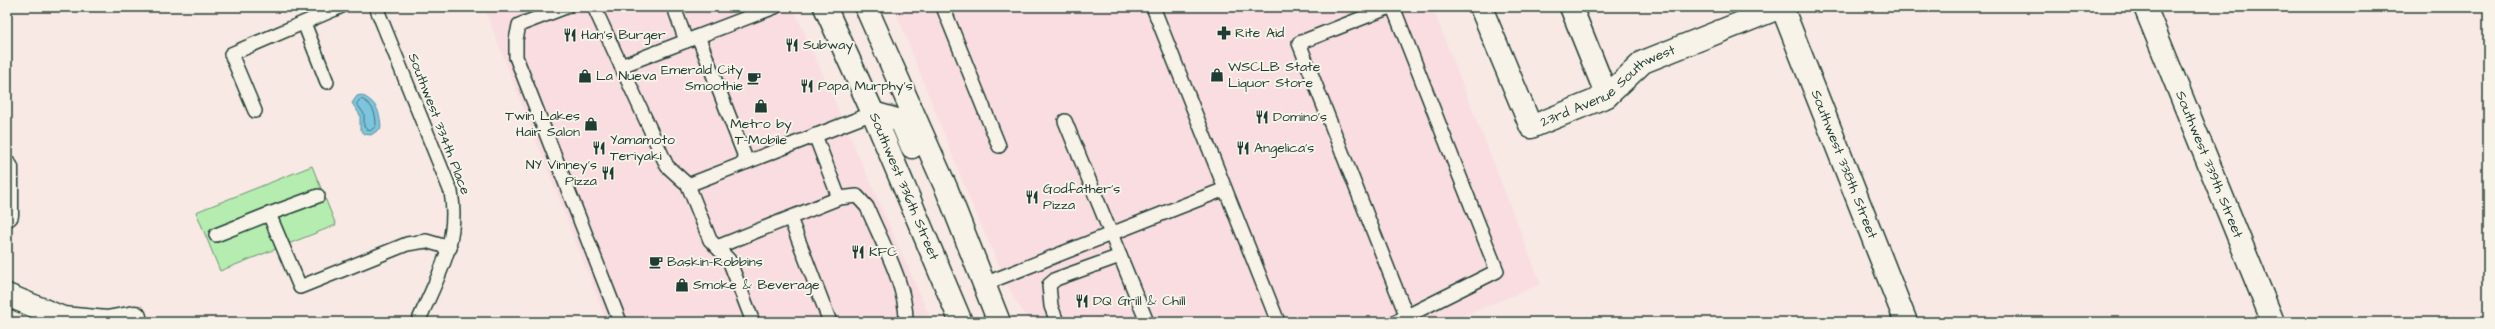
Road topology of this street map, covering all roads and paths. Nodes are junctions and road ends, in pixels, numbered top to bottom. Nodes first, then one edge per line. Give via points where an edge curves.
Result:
1 (340, 7) edge
2 (376, 7) edge
3 (566, 7) edge
4 (594, 7) edge
5 (674, 7) edge
6 (774, 7) edge
7 (825, 7) edge
8 (866, 7) edge
9 (943, 7) edge
10 (1153, 7) edge
11 (1390, 7) edge
12 (1393, 7) edge
13 (1571, 7) edge
14 (1781, 7) edge
15 (2146, 7) edge
16 (1482, 10) dead end
17 (304, 23) junction
18 (692, 39) junction
19 (621, 66) junction
20 (327, 82) dead end
21 (1606, 96) junction
22 (255, 111) dead end
23 (873, 113) junction
24 (1065, 120) dead end
25 (816, 135) junction
26 (999, 146) dead end
27 (747, 162) junction
28 (7, 168) edge
29 (688, 185) junction
30 (1225, 189) junction
31 (947, 190) junction
32 (318, 196) dead end
33 (839, 198) junction
34 (269, 214) junction
35 (7, 216) edge
36 (790, 218) junction
37 (1111, 234) junction
38 (216, 235) dead end
39 (717, 247) junction
40 (450, 248) junction
41 (1120, 256) junction
42 (984, 284) junction
43 (7, 295) edge
44 (134, 317) dead end
45 (1401, 320) edge
46 (418, 322) edge
47 (620, 322) edge
48 (753, 322) edge
49 (830, 322) edge
50 (906, 322) edge
51 (961, 322) edge
52 (999, 322) edge
53 (1057, 322) edge
54 (1147, 322) edge
55 (1278, 322) edge
56 (1906, 322) edge
57 (2273, 322) edge

1 - 17 lane
2 - 40 lane, Southwest 334th Place via 451,192 454,210
3 - 47 lane via 519,25 516,57
4 - 19 lane
5 - 18 lane
6 - 18 lane
7 - 23 street, Southwest 336th Street
8 - 31 street
9 - 26 lane
10 - 30 lane
11 - 45 lane via 1300,43
12 - 45 lane via 1497,271
13 - 21 street
14 - 21 street, 23rd Avenue Southwest via 1643,62
14 - 56 street, Southwest 338th Street
15 - 57 street, Southwest 339th Street
16 - 21 street, 23rd Avenue Southwest via 1531,128
17 - 20 lane
17 - 22 lane via 231,54
18 - 19 lane
18 - 27 lane
19 - 29 lane via 667,166
23 - 25 lane
23 - 31 street via 901,120 927,182
23 - 51 street, Southwest 336th Street
24 - 37 lane
25 - 27 lane
25 - 33 lane
27 - 29 lane
28 - 35 street
29 - 39 lane via 710,240
30 - 37 lane
30 - 55 lane
31 - 42 street
32 - 34 lane
33 - 36 lane
33 - 50 lane via 857,196 867,207 902,293
34 - 38 lane
34 - 40 lane via 300,287 407,244 426,241
36 - 39 lane
36 - 49 lane
37 - 41 lane
37 - 42 lane
39 - 48 lane via 729,260
40 - 46 lane, Southwest 334th Place
41 - 53 lane via 1056,279 1049,285 1051,306
41 - 54 lane
42 - 52 street
43 - 44 street via 63,318 107,322

